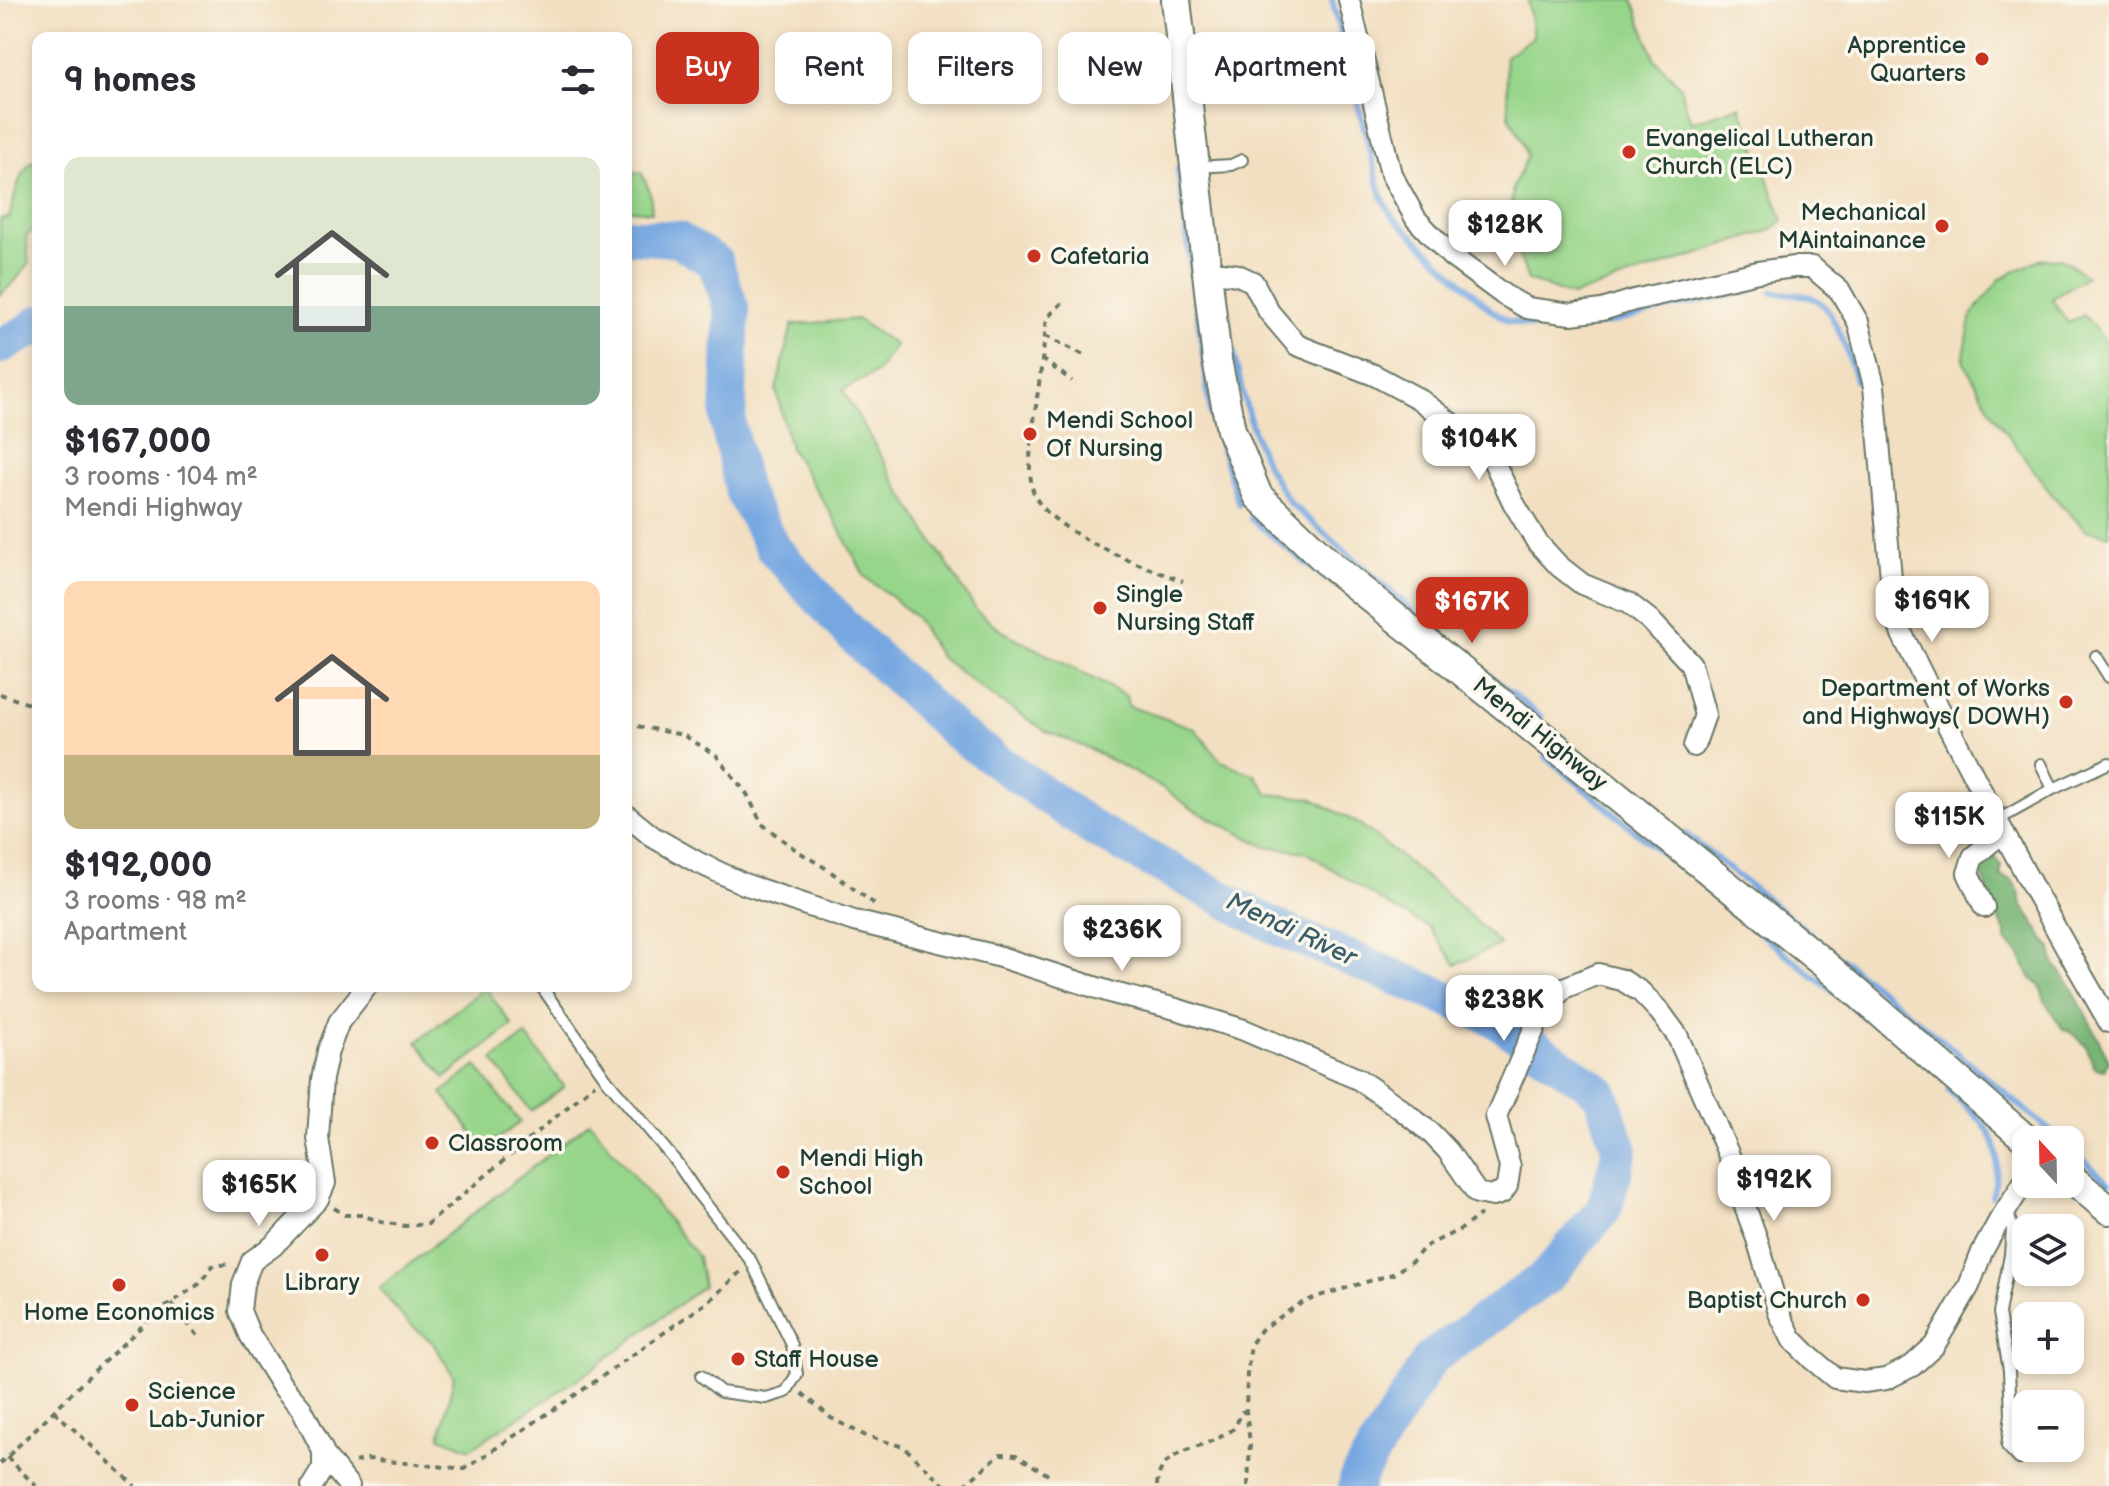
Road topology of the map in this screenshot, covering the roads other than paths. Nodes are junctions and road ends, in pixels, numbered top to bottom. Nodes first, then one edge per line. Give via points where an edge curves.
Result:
1 (1176, 0) edge
2 (1349, 0) edge
3 (1242, 160) dead end
4 (1194, 168) junction
5 (1206, 271) junction
6 (2096, 656) dead end
7 (2109, 677) edge
8 (1694, 746) dead end
9 (2109, 763) edge
10 (2041, 764) dead end
11 (2053, 789) junction
12 (632, 820) edge
13 (2000, 827) junction
14 (1984, 907) dead end
15 (362, 992) edge
16 (545, 992) edge
17 (2109, 1022) edge
18 (2012, 1127) edge
19 (2084, 1189) edge
20 (2014, 1198) edge
21 (2008, 1207) junction
22 (2109, 1210) edge
23 (701, 1376) dead end
24 (2012, 1451) edge
25 (328, 1462) junction
26 (312, 1486) edge
27 (349, 1486) edge

1 - 4 main road, Mendi Highway
2 - 13 street via 1391,174 1416,219 1451,256 1504,295 1527,308 1571,314 1794,267 1812,267 1840,291 1858,322 1874,386 1893,600 1901,632
3 - 4 lane
4 - 5 main road, Mendi Highway
5 - 8 street via 1253,282 1269,312 1297,345 1419,399 1491,456 1537,542 1559,566 1582,584 1628,603 1691,664 1705,715
5 - 18 main road, Mendi Highway via 1231,430 1258,496 1334,568 1822,962
6 - 7 lane
9 - 11 lane
10 - 11 lane
11 - 13 lane
12 - 21 street via 653,837 744,884 854,921 997,956 1244,1030 1358,1079 1431,1133 1477,1193 1493,1196 1502,1193 1510,1175 1496,1116 1542,1011 1564,988 1598,974 1622,980 1641,992 1677,1035 1734,1167 1779,1313 1792,1339 1835,1378 1886,1379 1912,1366 1934,1346
13 - 14 street via 1973,857 1968,873
13 - 17 street
15 - 25 street via 339,1022 322,1079 318,1138 325,1183 318,1199 252,1261 240,1311
16 - 23 lane via 751,1261 792,1345 797,1374 786,1392 766,1398 721,1392
19 - 22 main road
20 - 21 street
21 - 24 lane via 2010,1255 1999,1313 2009,1370 2007,1446
25 - 26 street
25 - 27 street

